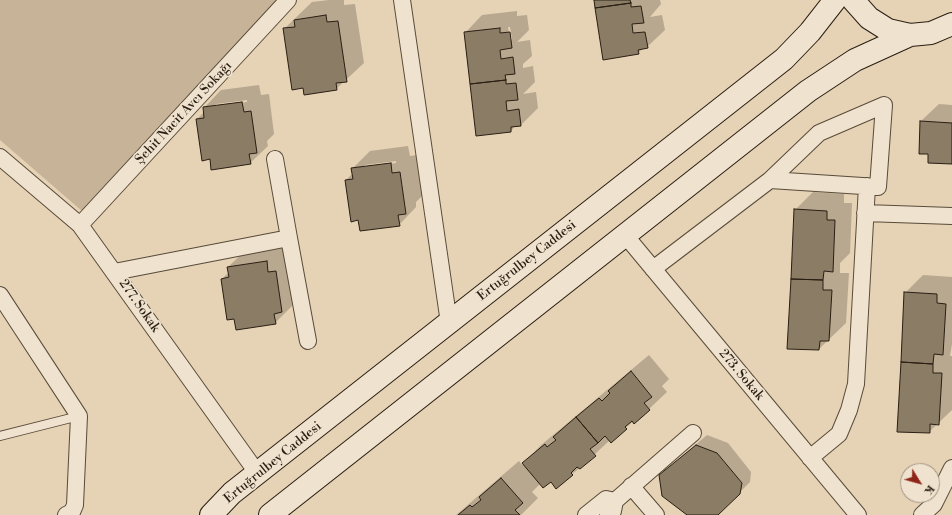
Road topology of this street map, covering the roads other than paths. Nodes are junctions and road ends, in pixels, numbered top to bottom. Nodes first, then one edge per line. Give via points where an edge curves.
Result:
1 (288, 0) edge
2 (402, 0) edge
3 (835, 0) edge
4 (853, 0) edge
5 (952, 24) edge
6 (920, 34) junction
7 (952, 43) edge
8 (0, 157) edge
9 (275, 159) dead end
10 (770, 180) junction
11 (867, 186) junction
12 (865, 213) junction
13 (952, 216) edge
14 (80, 225) junction
15 (624, 235) junction
16 (289, 238) junction
17 (653, 269) junction
18 (114, 272) junction
19 (0, 295) edge
20 (449, 323) junction
21 (308, 341) dead end
22 (79, 416) junction
23 (692, 433) dead end
24 (0, 436) edge
25 (810, 458) junction
26 (952, 468) edge
27 (258, 474) junction
28 (631, 486) junction
29 (611, 508) edge
30 (66, 515) edge
31 (211, 515) edge
32 (270, 515) edge
33 (586, 515) edge
34 (656, 515) edge
35 (858, 515) edge
36 (922, 515) edge

1 - 14 street, Şehit Nacit Avcı Sokağı
2 - 20 street
3 - 20 main road, Ertuğrulbey Caddesi via 810,32 784,59
4 - 6 main road via 869,18 888,30
5 - 6 main road
6 - 7 main road
6 - 15 main road via 855,60 808,90
8 - 14 street, 277. Sokak
9 - 16 street
10 - 11 street
10 - 11 street via 819,133 884,105 878,187
10 - 17 street
11 - 12 street
12 - 13 street
12 - 25 street via 856,384 839,434
14 - 18 street, 277. Sokak
15 - 17 street, 273. Sokak
15 - 32 main road
16 - 18 street
16 - 21 street
17 - 25 street, 273. Sokak
18 - 27 street, 277. Sokak
19 - 22 street
20 - 27 main road, Ertuğrulbey Caddesi
22 - 24 lane
22 - 30 street via 75,505 72,512
23 - 28 street
25 - 35 street, 273. Sokak
26 - 36 street via 934,504
27 - 31 main road, Ertuğrulbey Caddesi via 232,493
28 - 29 street
28 - 34 street
29 - 33 street via 606,498

